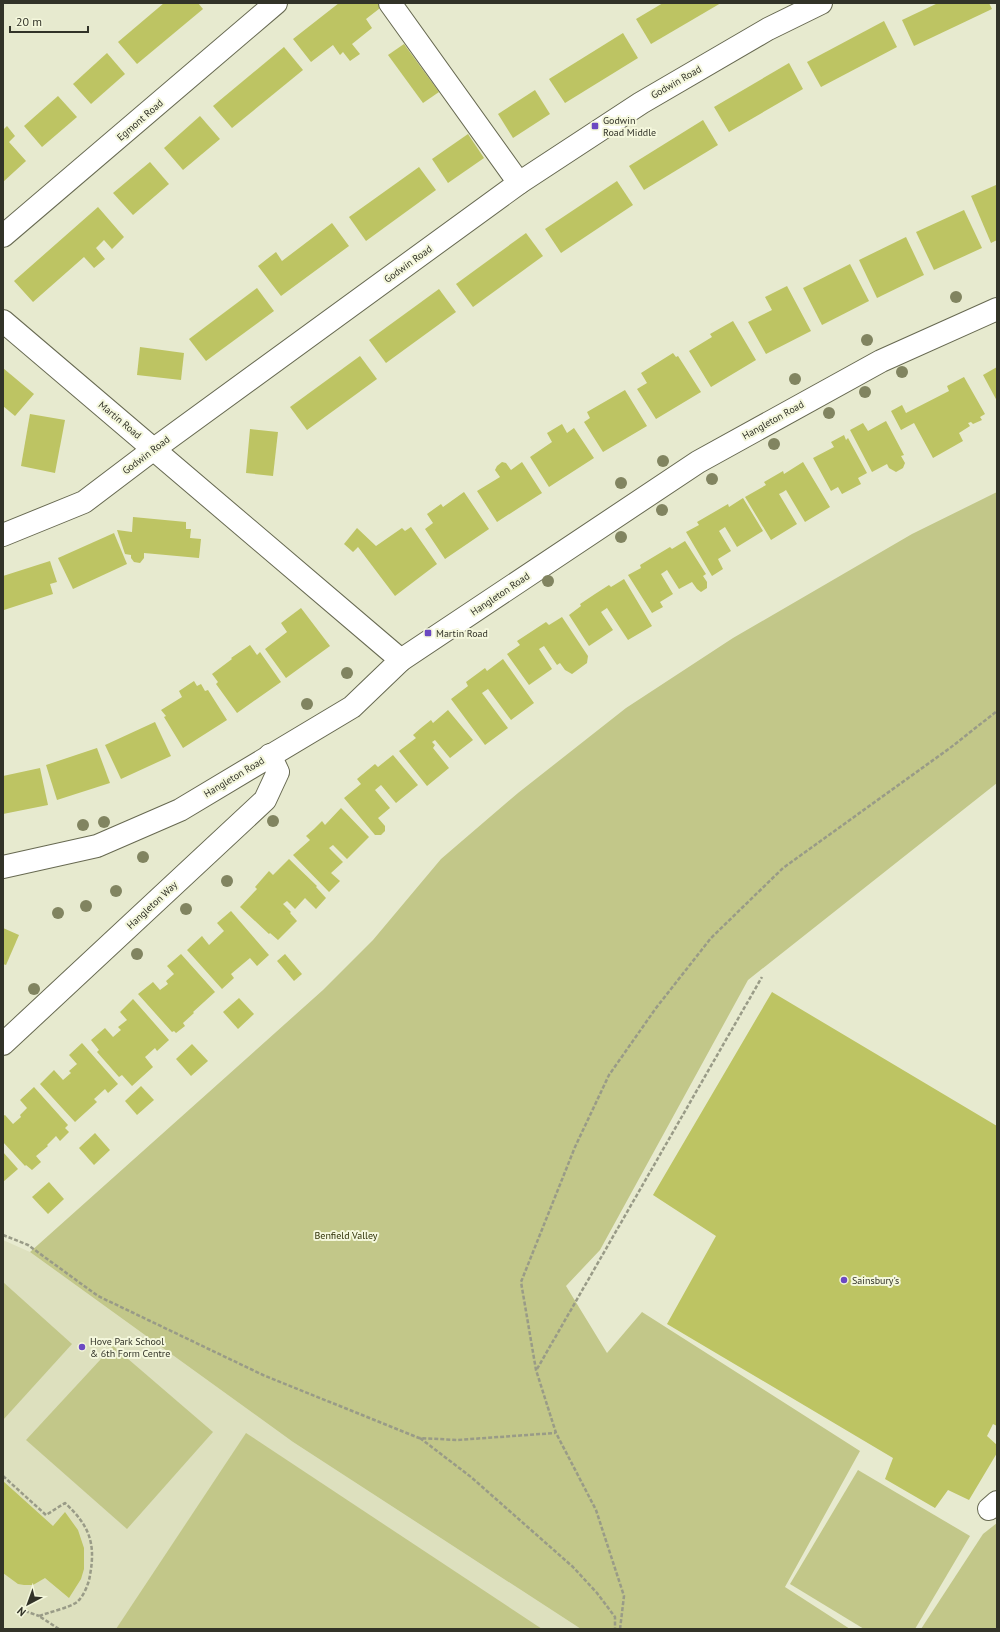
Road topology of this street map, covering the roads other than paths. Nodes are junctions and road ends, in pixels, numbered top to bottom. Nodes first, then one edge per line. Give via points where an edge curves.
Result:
1 (276, 3) edge
2 (390, 3) edge
3 (821, 3) edge
4 (519, 183) junction
5 (3, 236) edge
6 (997, 309) edge
7 (3, 321) edge
8 (154, 449) junction
9 (3, 535) edge
10 (401, 660) junction
11 (270, 755) junction
12 (3, 867) edge
13 (3, 1044) edge

1 - 5 street, Egmont Road
2 - 4 street
3 - 4 street, Godwin Road via 768,29 641,103
4 - 8 street, Godwin Road
6 - 10 street, Hangleton Road via 881,361 698,462
7 - 8 street, Martin Road
8 - 9 street, Godwin Road via 84,502
8 - 10 street, Martin Road
10 - 11 street, Hangleton Road via 352,707
11 - 12 street, Hangleton Road via 180,810 97,846
11 - 13 street, Hangleton Way via 278,772 265,800

